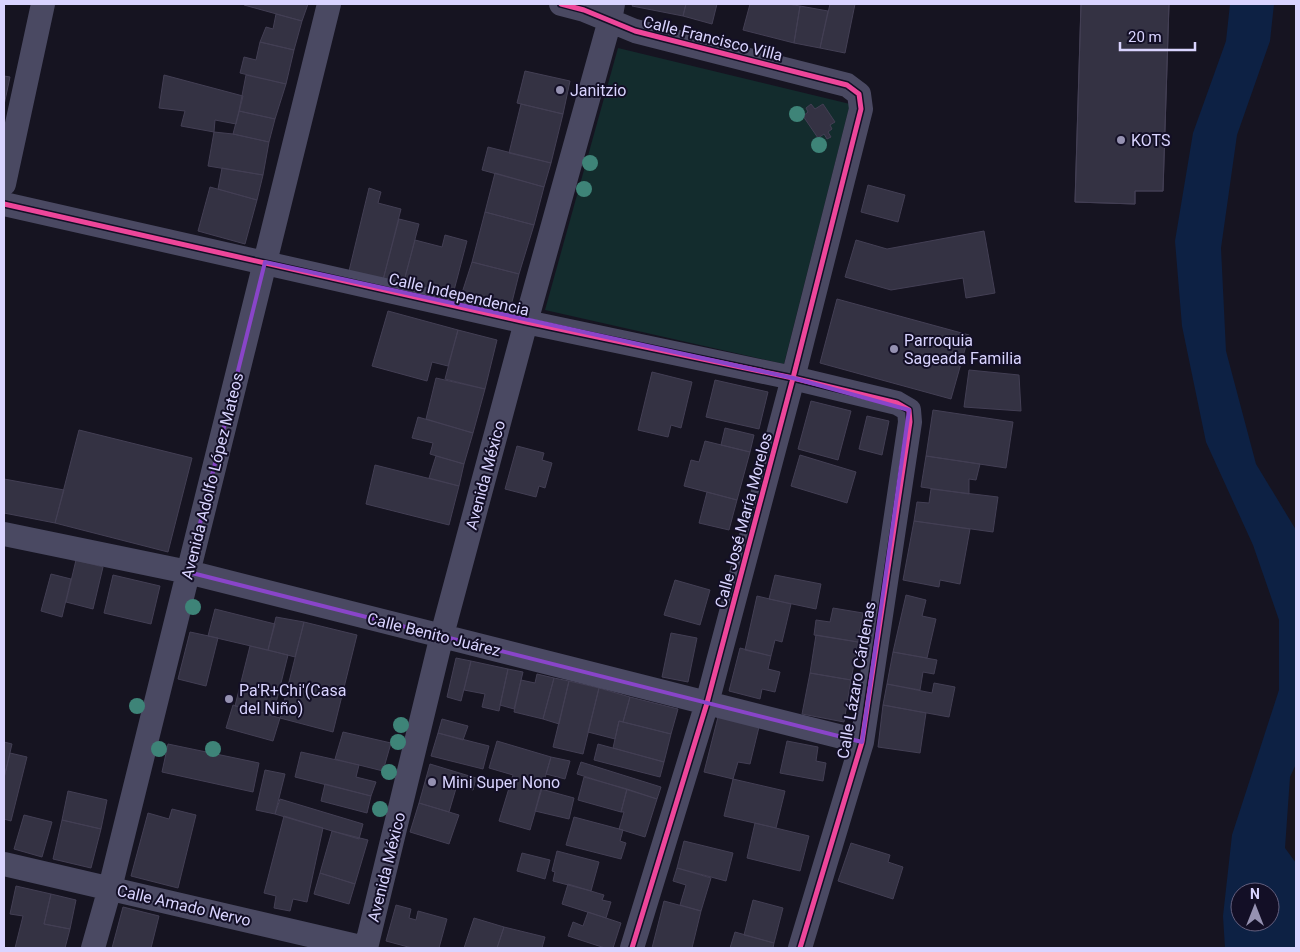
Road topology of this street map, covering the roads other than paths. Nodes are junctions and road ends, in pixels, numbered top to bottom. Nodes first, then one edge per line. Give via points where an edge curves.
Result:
1 (43, 4) edge
2 (329, 4) edge
3 (561, 4) edge
4 (612, 12) edge
5 (859, 94) joint
6 (4, 184) edge
7 (4, 204) edge
8 (265, 262) junction
9 (526, 322) junction
10 (793, 378) junction
11 (909, 410) joint
12 (4, 534) edge
13 (188, 572) junction
14 (442, 635) junction
15 (707, 703) junction
16 (862, 742) junction
17 (4, 864) edge
18 (110, 888) junction
19 (93, 948) edge
20 (365, 948) edge
21 (632, 948) edge
22 (800, 948) edge

1 - 6 street
2 - 8 street, Avenida Adolfo López Mateos
3 - 4 street, Calle Francisco Villa
4 - 5 street, Calle Francisco Villa via 636,32 847,85
4 - 9 street, Avenida México
5 - 10 street, Calle José María Morelos via 861,109
7 - 8 street, Calle Independencia
8 - 9 street, Calle Independencia
8 - 13 street, Avenida Adolfo López Mateos
9 - 10 street, Calle Independencia
9 - 14 street, Avenida México
10 - 11 street, Calle Independencia via 897,403
10 - 15 street, Calle José María Morelos
11 - 16 street, Calle Lázaro Cárdenas via 910,422
12 - 13 street, Calle Benito Juárez
13 - 14 street, Calle Benito Juárez
13 - 18 street, Avenida Adolfo López Mateos
14 - 15 street, Calle Benito Juárez
14 - 20 street, Avenida México
15 - 16 street, Calle Benito Juárez
15 - 21 street, Calle José María Morelos
16 - 22 street, Calle Lázaro Cárdenas
17 - 18 street, Calle Amado Nervo
18 - 19 street, Avenida Adolfo López Mateos
18 - 20 street, Calle Amado Nervo

